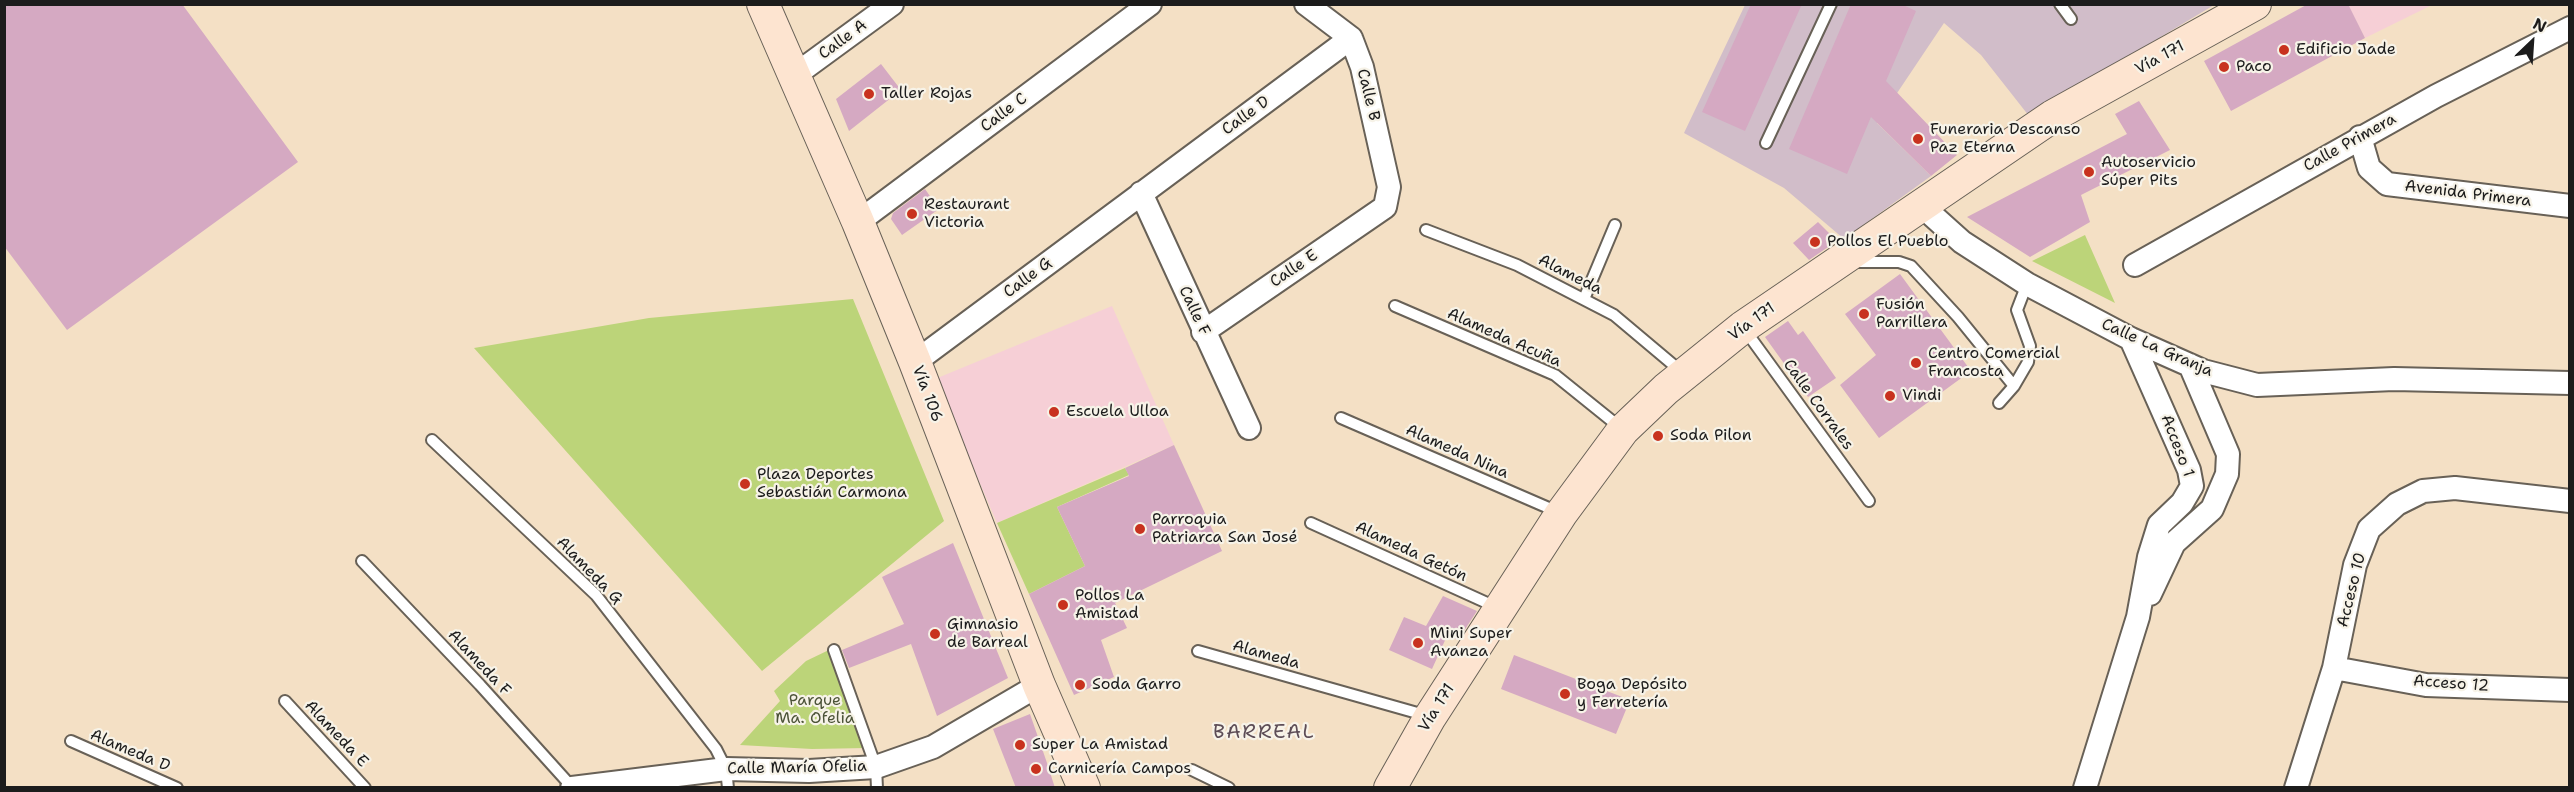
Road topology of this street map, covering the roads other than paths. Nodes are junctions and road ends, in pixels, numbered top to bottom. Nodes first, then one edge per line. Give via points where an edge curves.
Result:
1 (763, 4) edge
2 (892, 4) edge
3 (1150, 4) edge
4 (1306, 4) edge
5 (1831, 4) edge
6 (2060, 4) edge
7 (2255, 4) edge
8 (2071, 19) dead end
9 (2570, 28) edge
10 (1351, 38) junction
11 (795, 75) junction
12 (2360, 137) junction
13 (1766, 143) dead end
14 (1141, 193) junction
15 (2570, 206) edge
16 (1384, 207) joint
17 (1923, 207) junction
18 (858, 222) junction
19 (1615, 225) dead end
20 (1426, 230) dead end
21 (1838, 262) junction
22 (2134, 265) dead end
23 (2027, 284) junction
24 (1584, 299) junction
25 (1395, 306) dead end
26 (1743, 327) junction
27 (1203, 332) junction
28 (2131, 339) junction
29 (915, 362) junction
30 (2190, 365) junction
31 (1684, 374) junction
32 (2570, 383) edge
33 (2014, 386) junction
34 (1999, 404) dead end
35 (1341, 418) dead end
36 (1249, 428) dead end
37 (1623, 430) junction
38 (432, 440) dead end
39 (1869, 501) dead end
40 (2570, 501) edge
41 (1561, 514) junction
42 (1311, 522) dead end
43 (362, 561) dead end
44 (1499, 609) junction
45 (2138, 617) junction
46 (834, 650) dead end
47 (1198, 651) dead end
48 (2334, 668) junction
49 (1039, 685) junction
50 (2570, 690) edge
51 (285, 701) dead end
52 (1430, 717) junction
53 (71, 741) dead end
54 (1192, 770) dead end
55 (877, 777) edge
56 (727, 778) edge
57 (177, 788) edge
58 (365, 788) edge
59 (572, 788) edge
60 (1083, 788) edge
61 (1229, 788) edge
62 (1390, 788) edge
63 (2085, 788) edge
64 (2296, 788) edge

1 - 11 main road, Vía 106
2 - 11 street, Calle A
3 - 18 street, Calle C
4 - 10 street
5 - 13 lane
6 - 8 lane
7 - 17 main road, Vía 171 via 2053,116
9 - 12 street, Calle Primera
10 - 14 street, Calle D
10 - 16 street, Calle B via 1362,68 1389,187
11 - 18 main road, Vía 106
12 - 15 street, Avenida Primera via 2369,168 2387,184
12 - 22 street, Calle Primera
14 - 27 street, Calle F
14 - 29 street, Calle G
16 - 27 street, Calle E
17 - 21 main road, Vía 171
17 - 23 street, Calle La Granja via 1962,242
18 - 29 main road, Vía 106
19 - 24 lane
20 - 24 lane, Alameda via 1516,265
21 - 26 main road, Vía 171
21 - 33 lane via 1899,262 1911,266
23 - 28 street, Calle La Granja
23 - 33 lane via 2017,315 2030,353
24 - 31 lane, Alameda via 1614,315
25 - 37 lane, Alameda Acuña via 1555,375
26 - 31 main road, Vía 171
26 - 39 lane, Calle Corrales
27 - 36 street, Calle F
28 - 30 street, Calle La Granja
28 - 45 street, Acceso 1 via 2189,470 2192,486 2182,503 2159,525
29 - 49 main road, Vía 106
30 - 32 street, Calle La Granja via 2257,385 2394,379
30 - 45 street, Acceso 1 via 2228,454 2227,474 2212,509 2175,543
31 - 37 main road, Vía 171
33 - 34 lane
35 - 41 lane, Alameda Nina
37 - 41 main road, Vía 171
38 - 56 lane, Alameda G via 596,595 716,749
40 - 48 street, Acceso 10 via 2455,488 2423,491 2397,504 2369,529 2355,565
41 - 44 main road, Vía 171
42 - 44 lane, Alameda Getón
43 - 59 lane, Alameda F
44 - 52 main road, Vía 171
45 - 63 street, Acceso 1
46 - 55 lane
47 - 52 lane, Alameda
48 - 50 street, Acceso 12 via 2426,684
48 - 64 street, Acceso 10
49 - 55 street, Calle María Ofelia
49 - 60 main road, Vía 106
51 - 58 lane, Alameda E
52 - 62 main road, Vía 171
53 - 57 lane, Alameda D
54 - 61 lane
55 - 56 street, Calle María Ofelia via 809,771
56 - 59 street, Calle María Ofelia

